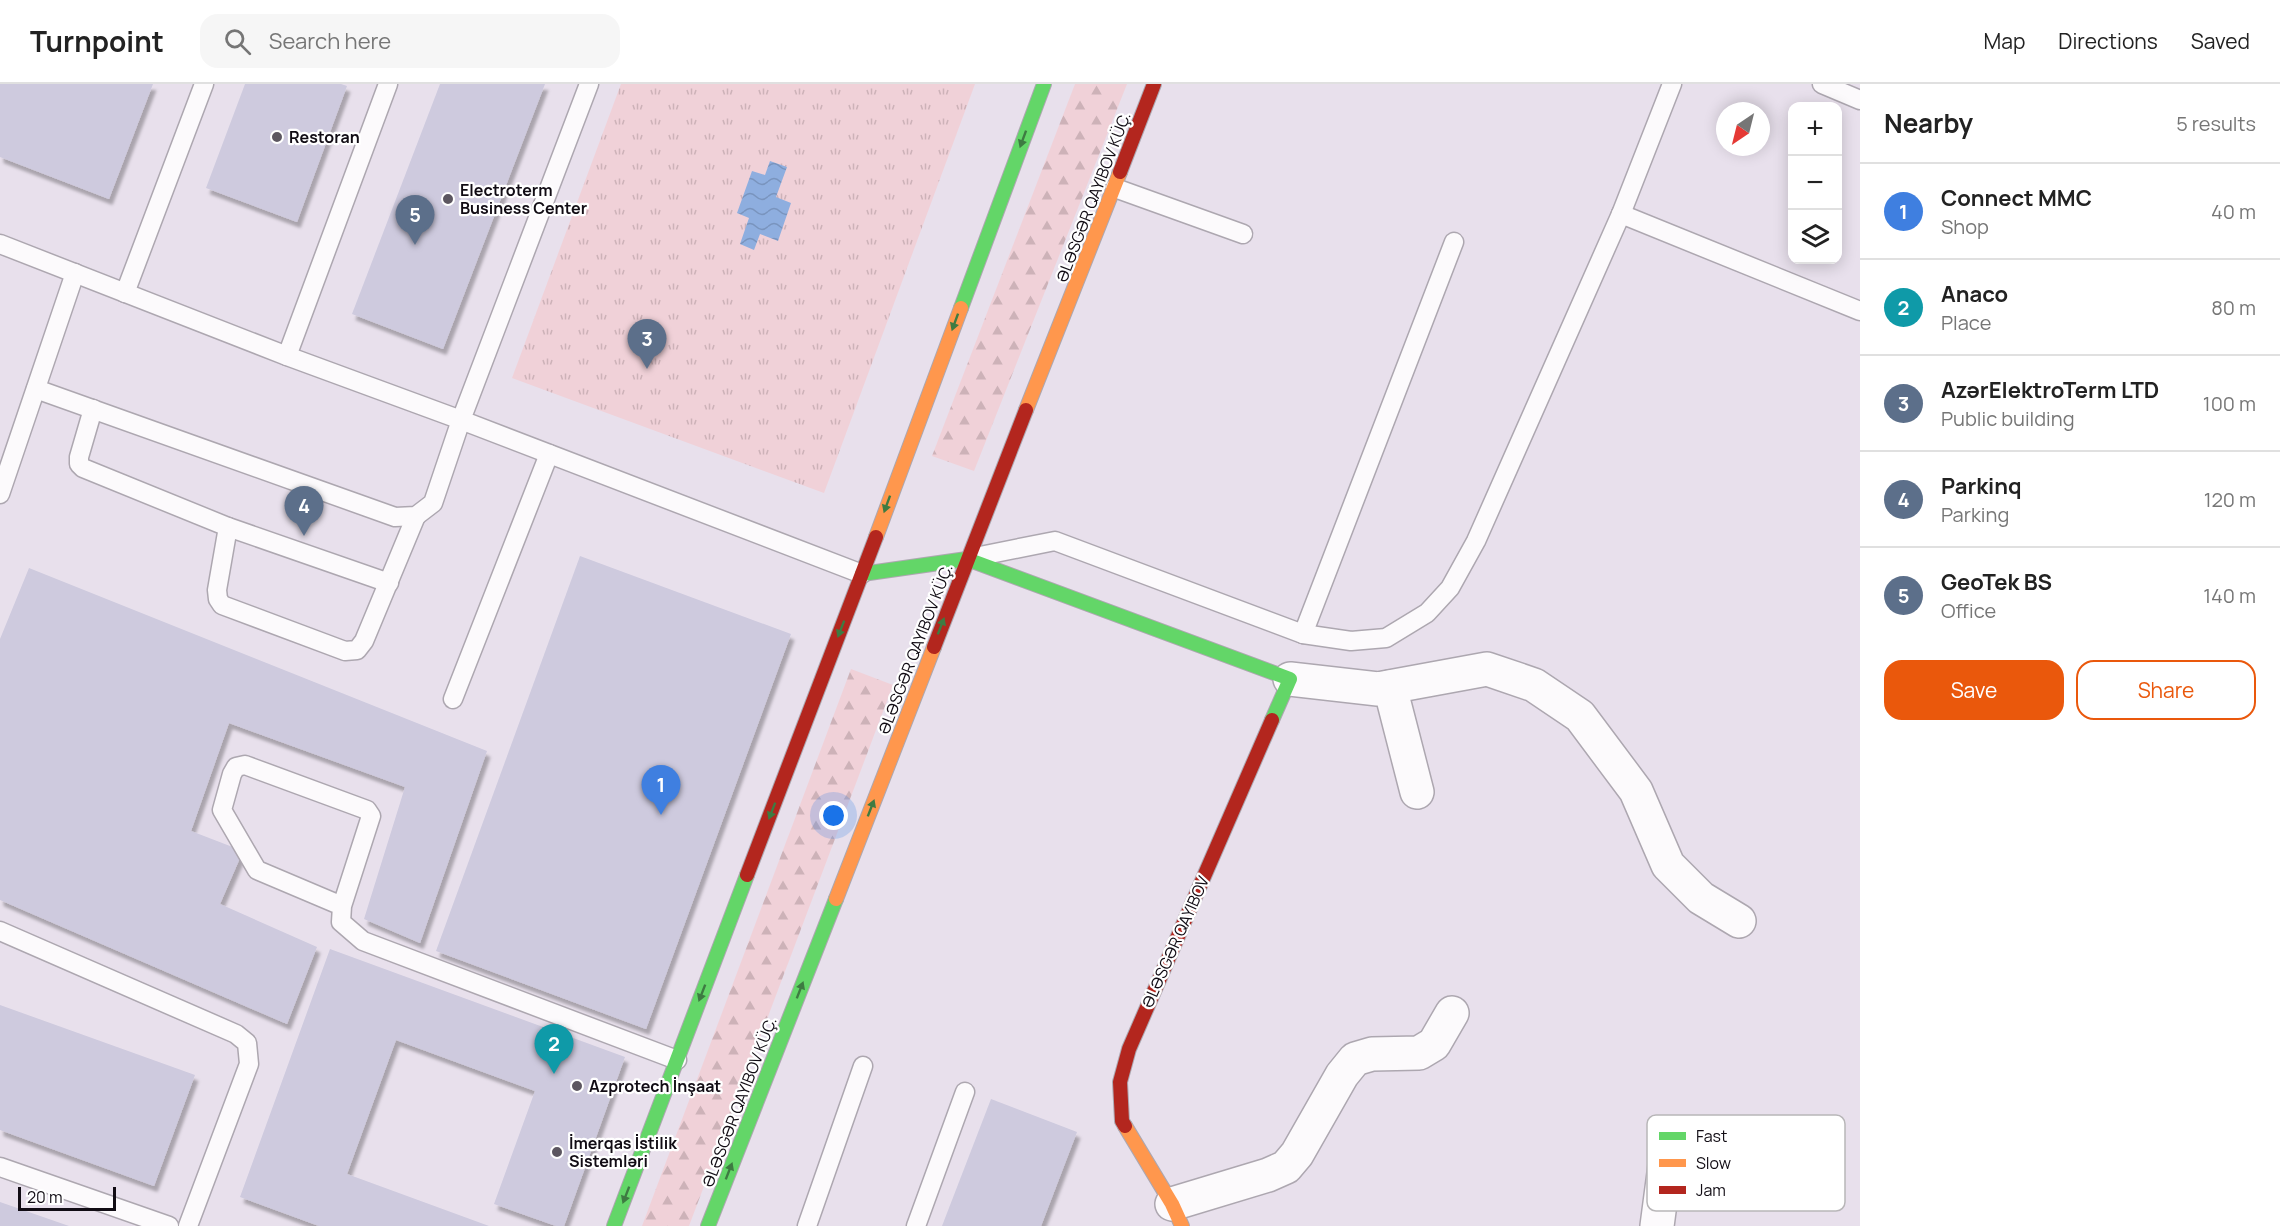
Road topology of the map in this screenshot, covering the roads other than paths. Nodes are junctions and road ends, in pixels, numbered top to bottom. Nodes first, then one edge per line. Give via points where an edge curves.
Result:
1 (204, 84) edge
2 (388, 84) edge
3 (589, 84) edge
4 (1044, 84) edge
5 (1154, 84) edge
6 (1672, 84) edge
7 (1822, 84) edge
8 (1860, 100) edge
9 (1115, 188) junction
10 (1621, 214) junction
11 (1243, 234) dead end
12 (1454, 242) dead end
13 (0, 244) edge
14 (75, 273) junction
15 (124, 293) junction
16 (1860, 312) edge
17 (287, 356) junction
18 (36, 389) junction
19 (93, 410) junction
20 (461, 420) junction
21 (549, 454) junction
22 (0, 494) edge
23 (416, 516) junction
24 (228, 527) junction
25 (968, 559) junction
26 (862, 574) junction
27 (389, 583) junction
28 (1303, 634) junction
29 (1290, 679) junction
30 (1390, 687) junction
31 (453, 699) dead end
32 (1417, 792) dead end
33 (342, 906) junction
34 (1739, 921) dead end
35 (0, 931) edge
36 (1452, 1013) dead end
37 (677, 1060) junction
38 (863, 1066) dead end
39 (965, 1092) dead end
40 (0, 1167) edge
41 (1659, 1211) edge
42 (1177, 1215) edge
43 (166, 1225) edge
44 (188, 1226) edge
45 (614, 1226) edge
46 (708, 1226) edge
47 (807, 1226) edge
48 (916, 1226) edge
49 (1657, 1226) edge

1 - 15 lane
2 - 17 lane
3 - 20 lane
4 -> 26 main road
5 - 9 main road
6 - 10 lane
7 - 8 lane
9 - 11 lane
9 - 25 main road
10 - 16 lane
10 - 28 lane via 1476,541 1450,588 1427,613 1386,638 1351,641
12 - 28 lane
13 - 14 lane
14 - 15 lane
14 - 18 lane
15 - 17 lane
17 - 20 lane
18 - 19 lane
18 - 22 lane
19 - 23 lane via 395,517
19 - 24 lane via 79,457 83,468
20 - 21 lane
20 - 23 lane via 433,504
21 - 26 lane
21 - 31 lane
23 - 27 lane
24 - 27 lane
24 - 27 lane via 216,590 222,605 345,651 357,650 364,641
25 - 26 main road
25 - 28 lane via 1055,541
25 - 29 main road
46 -> 25 main road
26 -> 37 main road
29 - 30 street
29 - 42 main road via 1129,1050 1120,1082 1122,1121
30 - 32 street
30 - 34 street via 1487,669 1534,685 1580,716 1636,790 1668,865 1701,898
33 - 33 lane via 371,816 368,810 245,765 236,767 222,810 257,870
33 - 37 lane via 341,922 363,941
35 - 44 lane via 236,1034 247,1043 249,1064
36 - 42 street via 1434,1044 1419,1053 1372,1054 1355,1059 1286,1167
37 -> 45 main road
38 - 47 lane
39 - 48 lane
40 - 43 lane
41 - 49 street

